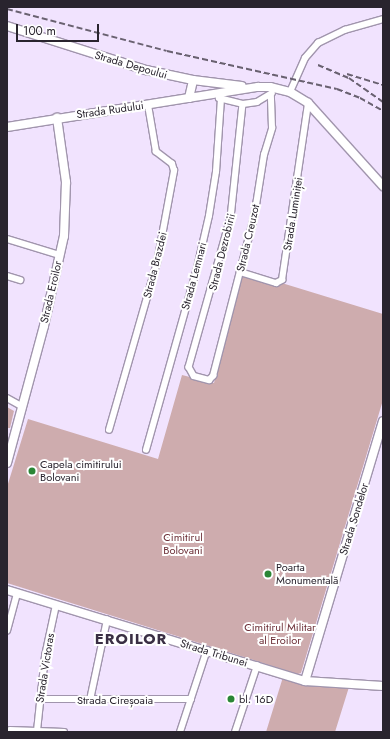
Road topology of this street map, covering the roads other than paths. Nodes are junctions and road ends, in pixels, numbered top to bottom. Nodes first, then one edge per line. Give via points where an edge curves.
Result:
1 (383, 18) edge
2 (7, 26) edge
3 (193, 80) junction
4 (258, 87) junction
5 (273, 91) junction
6 (290, 92) junction
7 (213, 95) junction
8 (189, 98) junction
9 (221, 99) junction
10 (308, 103) junction
11 (243, 104) junction
12 (148, 105) junction
13 (57, 118) junction
14 (7, 127) edge
15 (383, 186) edge
16 (7, 239) edge
17 (60, 255) junction
18 (240, 272) junction
19 (7, 276) edge
20 (20, 280) dead end
21 (212, 378) joint
22 (7, 398) edge
23 (23, 407) junction
24 (383, 421) edge
25 (109, 430) dead end
26 (146, 450) dead end
27 (7, 463) edge
28 (7, 590) edge
29 (17, 593) junction
30 (56, 605) junction
31 (107, 620) junction
32 (7, 631) edge
33 (207, 650) junction
34 (257, 666) junction
35 (305, 681) junction
36 (383, 686) edge
37 (40, 699) junction
38 (191, 699) junction
39 (90, 700) junction
40 (10, 730) dead end
41 (37, 731) junction
42 (64, 732) edge
43 (180, 732) edge
44 (235, 732) edge

1 - 6 street via 345,30 318,43 305,58
2 - 3 street, Strada Depoului via 124,64
3 - 4 street, Strada Depoului
3 - 8 street
4 - 5 street, Strada Rudului
4 - 7 street, Strada Rudului
5 - 6 street, Strada Rudului
5 - 11 street
5 - 18 street, Strada Creuzot via 271,134
6 - 10 street, Strada Rudului
7 - 8 street, Strada Rudului
7 - 9 street
8 - 12 street, Strada Rudului
9 - 11 street
9 - 26 street, Strada Lemnari via 216,172 209,216
10 - 15 street, Strada Rudului
10 - 18 street, Strada Luminiței via 282,280 276,283
11 - 21 street, Strada Dezrobirii via 231,218 189,367 194,376
12 - 13 street, Strada Rudului
12 - 25 street, Strada Brazdei via 156,152 172,164 174,171 157,263
13 - 14 street, Strada Rudului
13 - 17 street, Strada Eroilor via 63,154 66,202
16 - 17 street
17 - 23 street, Strada Eroilor
18 - 21 street, Strada Creuzot
19 - 20 street
22 - 23 street
23 - 27 street, Strada Eroilor
24 - 35 street, Strada Sondelor
28 - 29 street, Strada Tribunei
29 - 30 street, Strada Tribunei
29 - 32 street
30 - 31 street, Strada Tribunei
30 - 37 street, Strada Victoras via 45,656
31 - 33 street, Strada Tribunei
31 - 39 street
33 - 34 street, Strada Tribunei
33 - 38 street
34 - 35 street, Strada Tribunei
34 - 44 street
35 - 36 street
37 - 39 street, Strada Cireșoaia
37 - 41 street, Strada Victoras
38 - 39 street, Strada Cireșoaia
38 - 43 street
40 - 41 street
41 - 42 street

